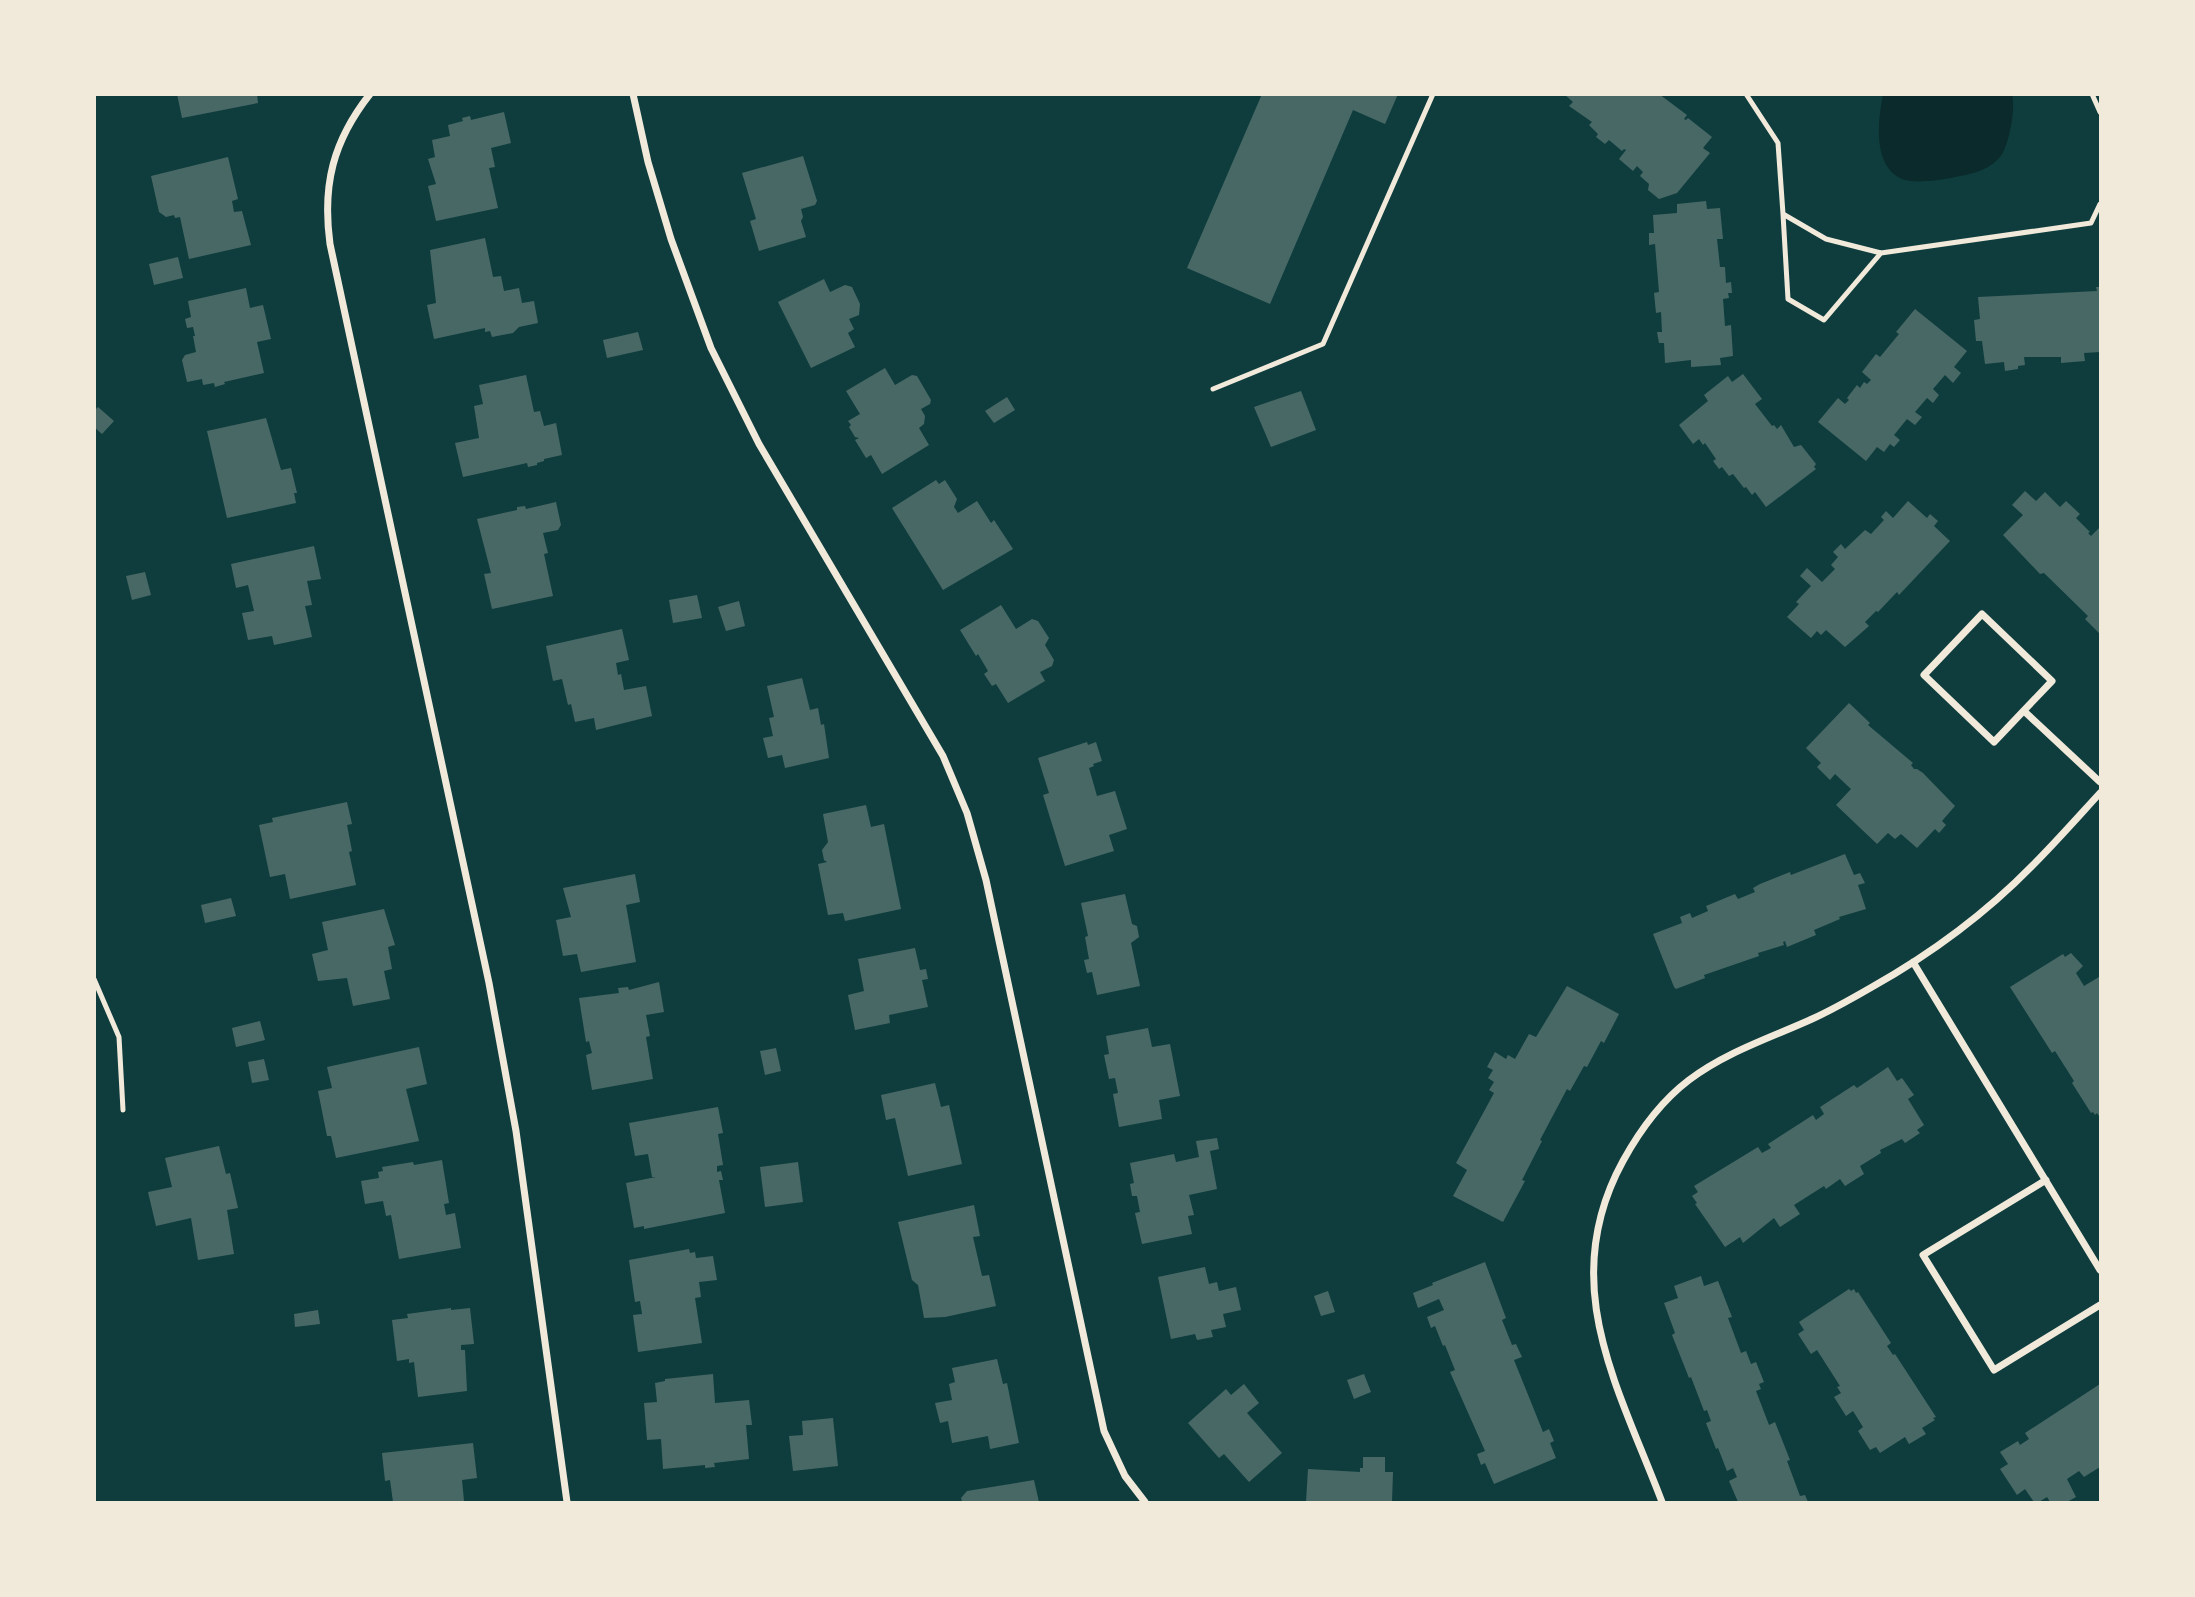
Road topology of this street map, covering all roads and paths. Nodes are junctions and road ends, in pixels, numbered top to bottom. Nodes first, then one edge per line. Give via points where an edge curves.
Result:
1 (370, 94) edge
2 (633, 94) edge
3 (1433, 94) edge
4 (1746, 94) edge
5 (2092, 94) edge
6 (2101, 113) edge
7 (2101, 204) edge
8 (1783, 214) junction
9 (1881, 253) junction
10 (1213, 389) dead end
11 (2024, 711) junction
12 (2101, 782) edge
13 (2101, 793) edge
14 (1913, 962) junction
15 (94, 979) edge
16 (123, 1110) dead end
17 (2046, 1180) junction
18 (2101, 1270) edge
19 (2101, 1305) edge
20 (567, 1503) edge
21 (1145, 1503) edge
22 (1662, 1503) edge

1 - 20 street via 352,118 330,172 326,215 330,244 492,996 516,1131
2 - 21 street via 671,239 711,348 759,444 943,756 967,813 986,880 1104,1430 1125,1476
3 - 10 lane via 1324,344
4 - 8 lane via 1778,143
5 - 6 lane
7 - 9 lane via 2091,223
8 - 9 lane via 1826,239
8 - 9 lane via 1788,299 1824,320
11 - 11 street via 1994,742 1924,675 1982,614 2052,681
11 - 12 street
13 - 14 street via 2030,869
14 - 17 street
14 - 22 street via 1814,1018 1732,1053 1689,1080 1636,1136 1612,1181 1598,1226 1592,1268 1595,1313 1602,1346
15 - 16 lane via 119,1037
17 - 18 street
17 - 19 street via 1923,1255 1994,1370

